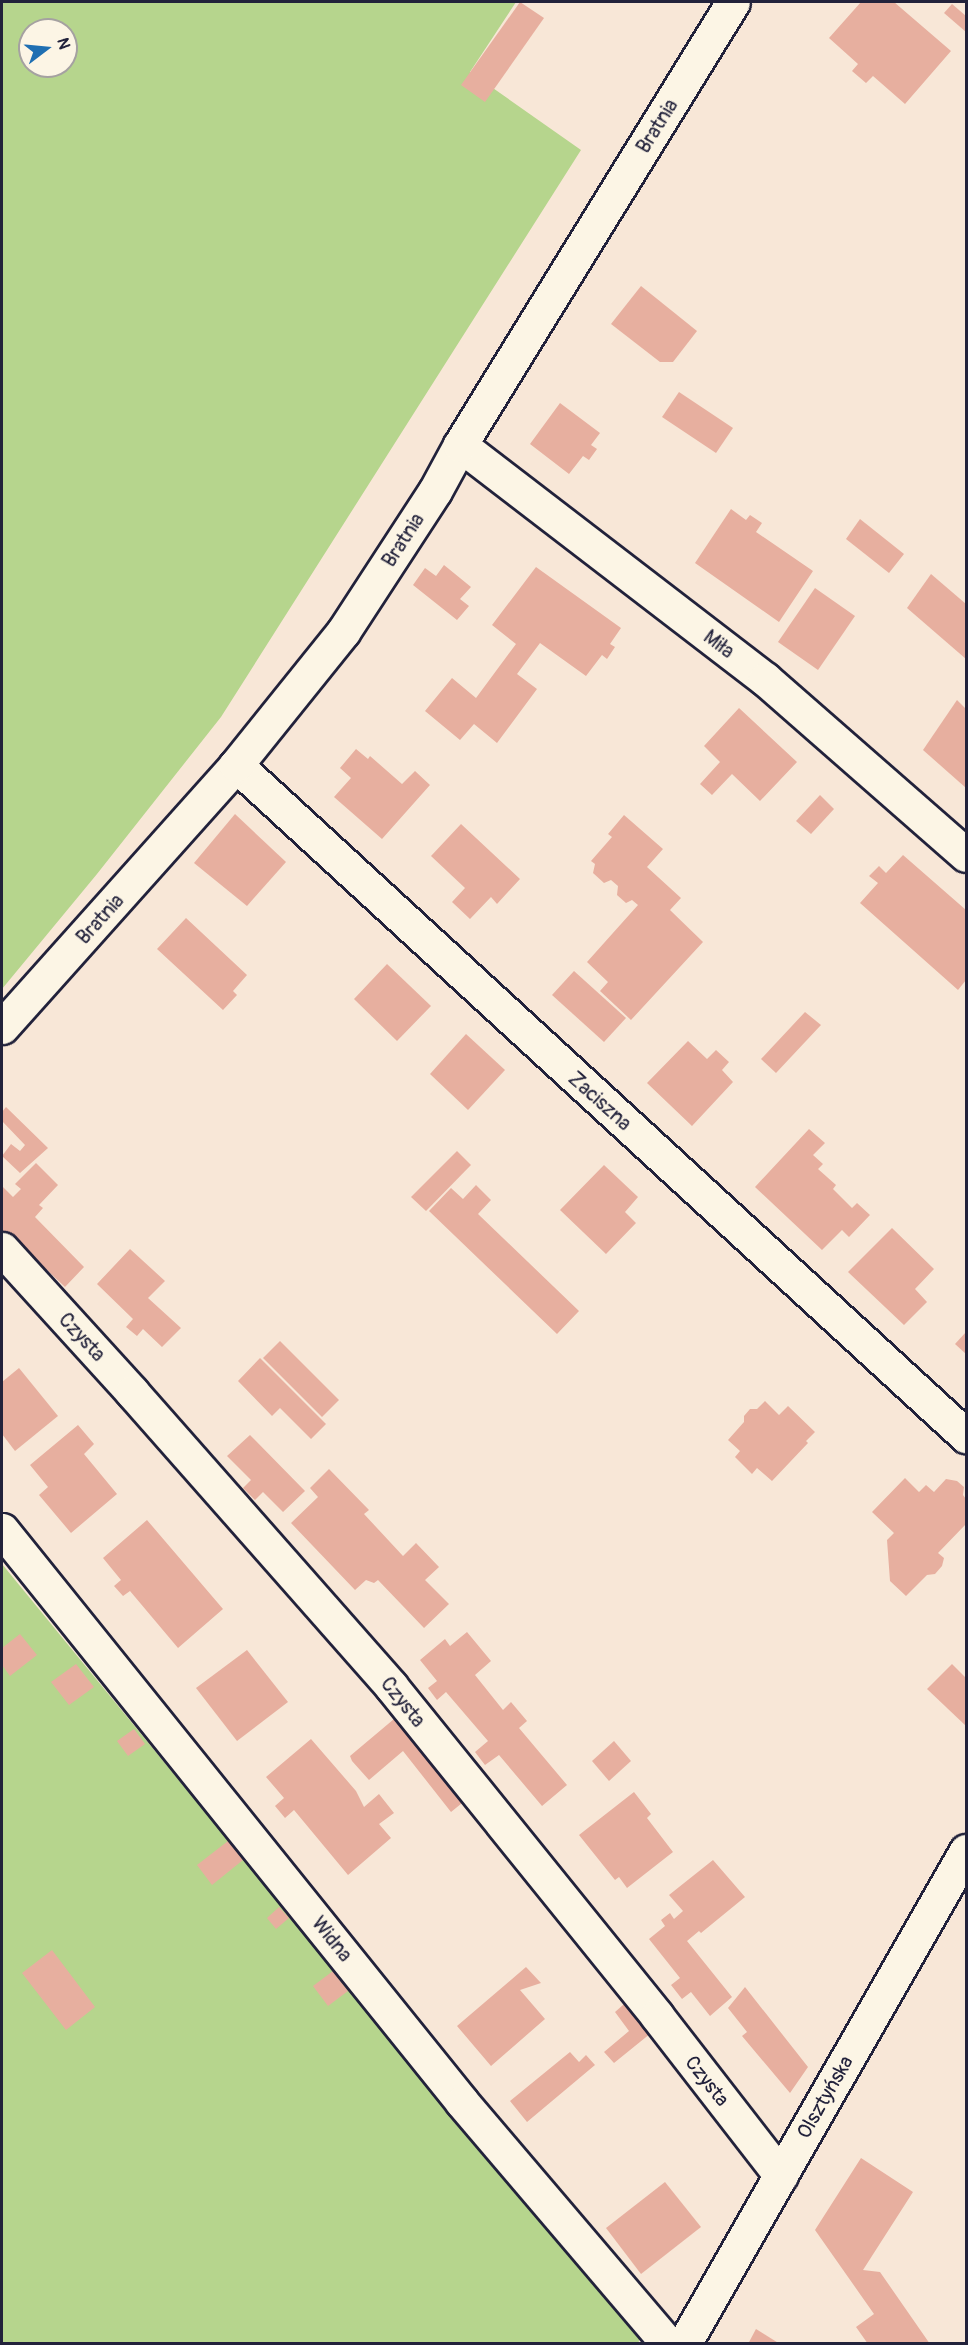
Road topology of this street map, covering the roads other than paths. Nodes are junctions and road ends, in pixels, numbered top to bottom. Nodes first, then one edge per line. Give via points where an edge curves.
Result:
1 (733, 2) edge
2 (460, 445) junction
3 (236, 765) junction
4 (966, 855) edge
5 (2, 1027) edge
6 (2, 1249) edge
7 (966, 1436) edge
8 (2, 1530) edge
9 (966, 1851) edge
10 (958, 1891) edge
11 (781, 2176) junction
12 (668, 2343) edge
13 (684, 2343) edge

1 - 2 street, Bratnia
2 - 3 street, Bratnia via 435,491 344,632
2 - 4 street, Miła via 765,680
3 - 5 street, Bratnia
3 - 7 street, Zaciszna
6 - 11 street, Czysta via 391,1686
8 - 12 street, Widna via 462,2102
9 - 10 street, Olsztyńska
10 - 11 street, Olsztyńska
11 - 13 street, Olsztyńska

